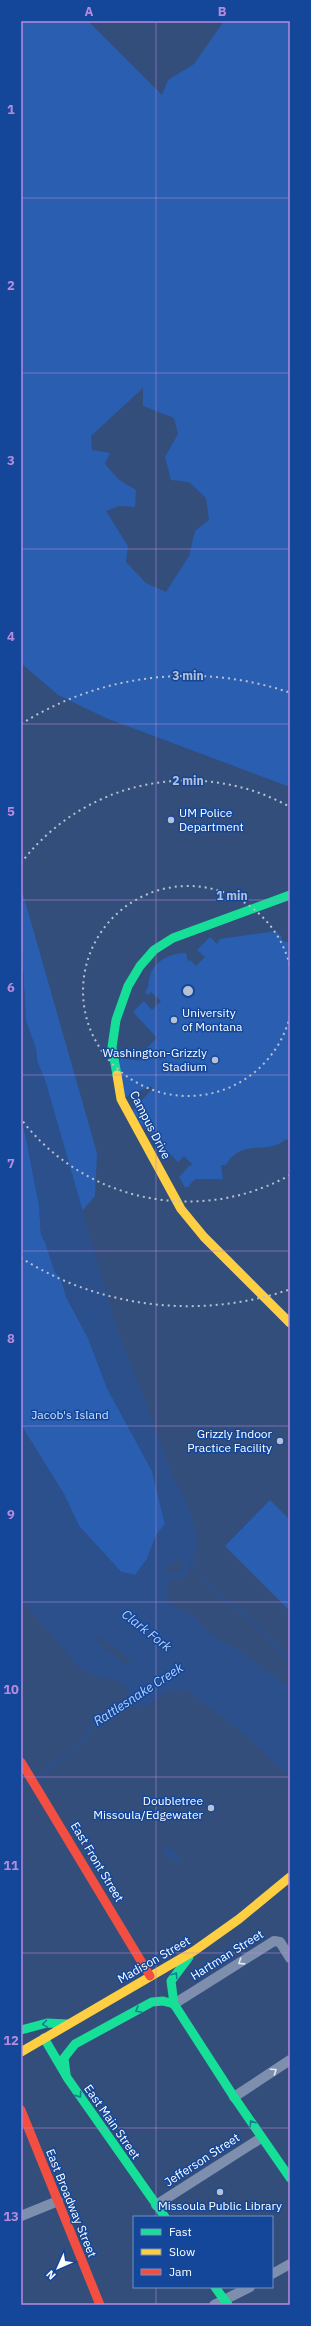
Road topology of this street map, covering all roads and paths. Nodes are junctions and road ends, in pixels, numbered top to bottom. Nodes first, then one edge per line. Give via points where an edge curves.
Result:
1 (290, 895) edge
2 (290, 1323) edge
3 (21, 1762) edge
4 (290, 1877) edge
5 (194, 1951) junction
6 (290, 1958) edge
7 (150, 1976) junction
8 (174, 2004) junction
9 (70, 2024) junction
10 (21, 2030) edge
11 (44, 2038) junction
12 (21, 2052) edge
13 (290, 2060) edge
14 (68, 2079) junction
15 (234, 2097) junction
16 (21, 2110) edge
17 (262, 2138) junction
18 (290, 2178) edge
19 (58, 2201) junction
20 (156, 2205) junction
21 (21, 2216) edge
22 (163, 2216) edge
23 (290, 2264) edge
24 (273, 2273) edge
25 (216, 2288) edge
26 (248, 2288) edge
27 (226, 2303) edge
28 (100, 2305) edge
29 (214, 2305) edge

1 - 2 main road, Campus Drive via 173,938 154,950 128,986 116,1020 112,1047 121,1100 181,1209 204,1237
3 - 7 main road, East Front Street
4 - 5 main road, Madison Street via 239,1919
5 - 7 main road, Madison Street
8 -> 5 main road via 171,1981
6 -> 8 street, Hartman Street via 280,1942 274,1941
7 - 9 main road, Madison Street
8 -> 14 main road via 152,2002 75,2044 64,2058
8 - 15 main road
9 -> 10 main road via 47,2023
9 - 11 main road, Madison Street
11 - 12 main road, Madison Street
11 - 14 main road, East Main Street
15 -> 13 street
14 -> 20 main road, East Main Street
17 -> 15 main road
16 - 19 main road, East Broadway Street
17 - 18 main road
17 - 20 street, Jefferson Street
19 - 21 street
19 - 28 main road, East Broadway Street
20 - 22 main road, East Main Street
23 - 24 street
25 - 27 main road
26 - 27 street
27 - 29 street

